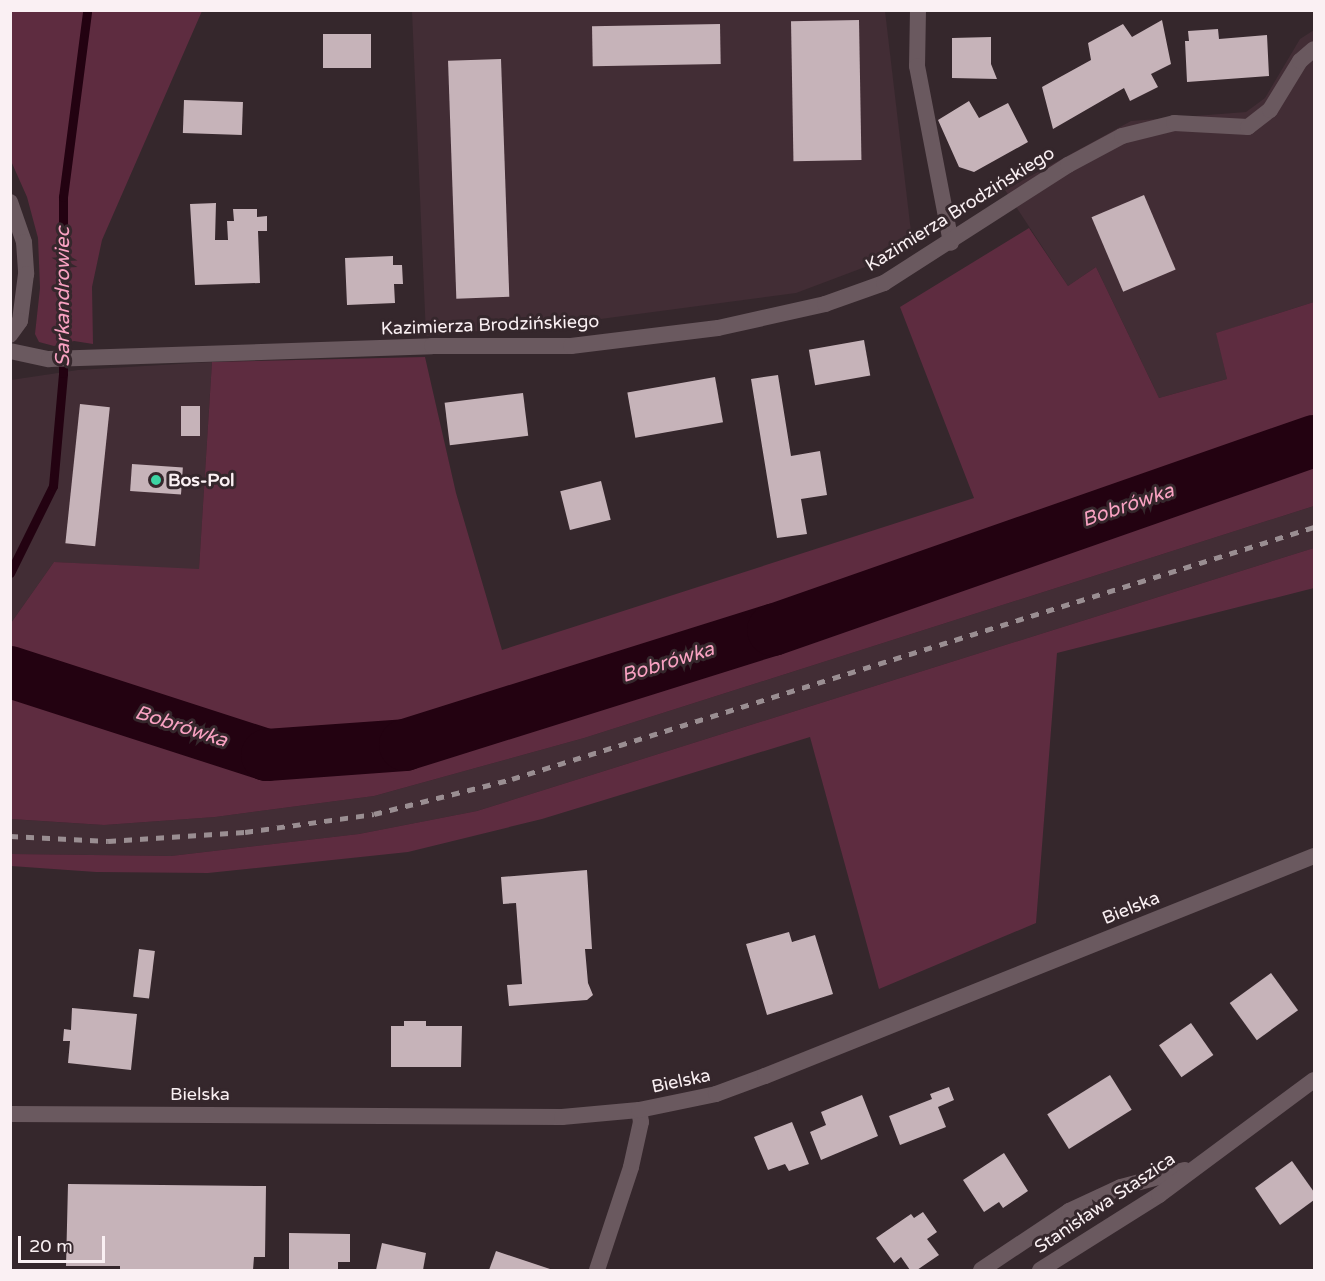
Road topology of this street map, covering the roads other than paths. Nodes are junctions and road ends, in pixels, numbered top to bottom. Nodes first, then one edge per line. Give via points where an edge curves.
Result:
1 (918, 10) edge
2 (1314, 49) edge
3 (10, 202) edge
4 (951, 243) junction
5 (10, 335) edge
6 (10, 351) edge
7 (1314, 856) edge
8 (1314, 1080) edge
9 (639, 1110) junction
10 (10, 1113) edge
11 (1192, 1168) junction
12 (597, 1270) edge
13 (981, 1270) edge
14 (1040, 1270) edge

1 - 4 street via 917,66
2 - 4 street, Kazimierza Brodzińskiego via 1300,61 1270,110 1248,127 1173,123 1122,136 1068,165
3 - 5 street via 24,242 26,274 21,321
4 - 6 street, Kazimierza Brodzińskiego via 885,283 825,304 706,329 571,346 49,359
7 - 9 street, Bielska via 765,1076 716,1094
8 - 11 street, Stanisława Staszica
9 - 10 street, Bielska via 562,1117
9 - 12 street via 641,1122 631,1167
11 - 13 street, Stanisława Staszica via 1121,1187 1069,1211
11 - 14 street, Stanisława Staszica via 1159,1195

